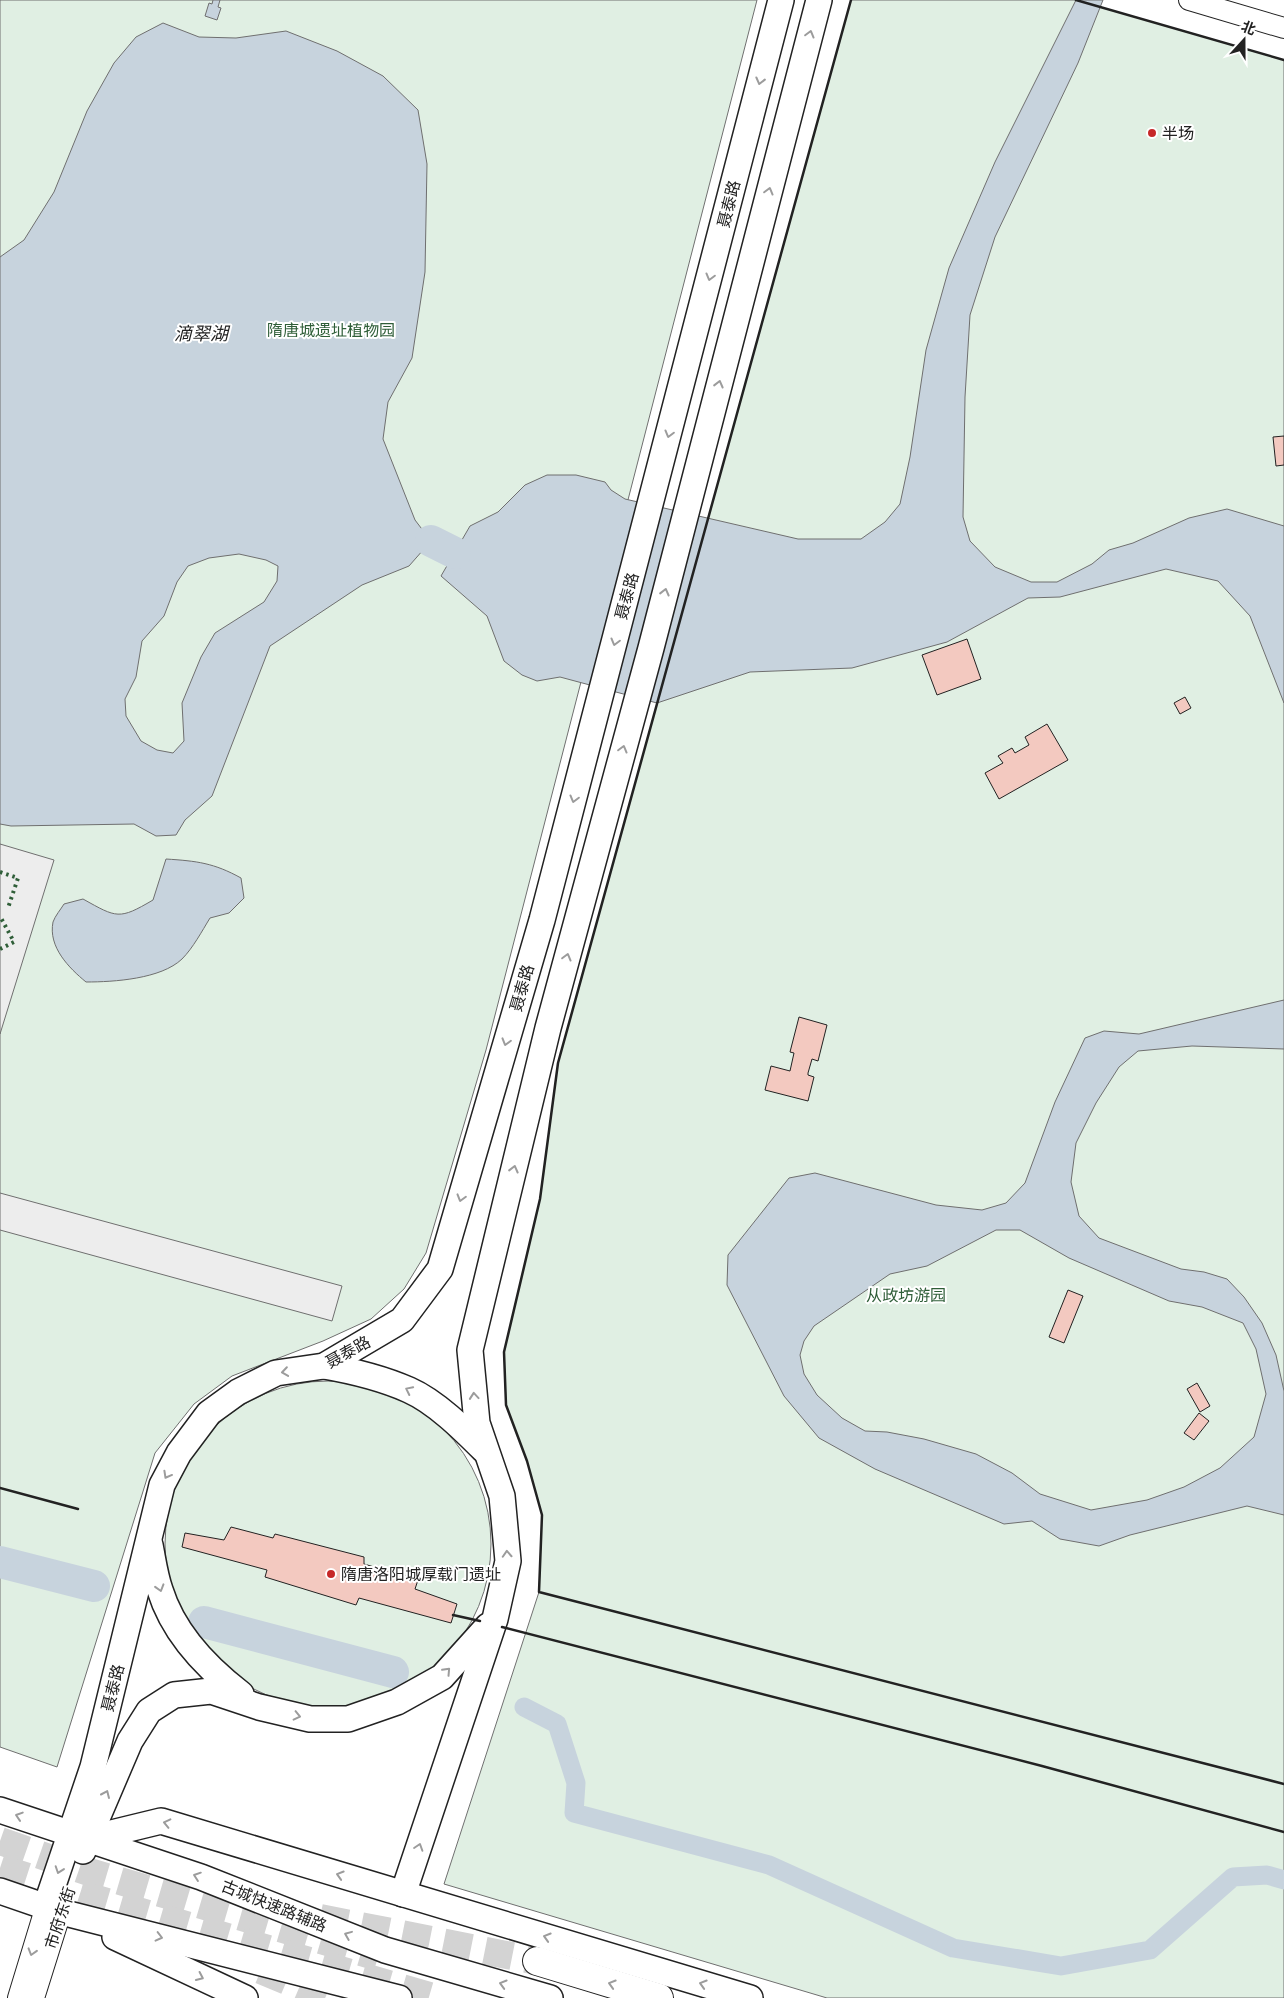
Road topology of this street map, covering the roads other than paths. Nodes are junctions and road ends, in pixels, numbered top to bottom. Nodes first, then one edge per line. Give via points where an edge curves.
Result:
1 (781, 0) edge
2 (819, 0) edge
3 (1189, 0) edge
4 (1277, 26) edge
5 (324, 1366) junction
6 (487, 1453) junction
7 (148, 1540) junction
8 (495, 1619) junction
9 (259, 1707) junction
10 (0, 1810) edge
11 (79, 1836) junction
12 (0, 1891) edge
13 (403, 1894) junction
14 (54, 1909) junction
15 (537, 1961) tunnel mouth
16 (18, 1998) edge
17 (34, 1998) edge
18 (245, 1998) edge
19 (399, 1998) edge
20 (550, 1998) edge
21 (659, 1998) edge
22 (750, 1998) edge

1 -> 5 main road, 聂泰路 via 555,872 440,1269 402,1320
6 -> 2 main road via 477,1423 470,1350 554,1004
3 - 4 street
6 -> 5 main road via 453,1420 411,1390 360,1372
5 -> 7 main road, 聂泰路 via 276,1373 238,1392 208,1413 179,1453 162,1485
8 -> 6 main road via 508,1561 502,1496
7 -> 9 main road via 160,1591 181,1631 215,1674
7 - 11 main road, 聂泰路
9 -> 8 main road via 310,1719 348,1719 397,1702 442,1677
13 -> 8 main road
11 -> 9 main road via 149,1711 174,1695 211,1690
11 -> 10 main road, 古城快速路辅路
13 -> 11 main road via 161,1821
11 - 14 main road, 市府东街
20 -> 11 main road, 古城快速路辅路 via 385,1950 201,1877
12 - 14 main road
22 -> 13 main road
14 -> 16 street, 市府东街
14 - 17 street, 市府东街
14 -> 18 main road
14 -> 19 main road
21 -> 15 highway

